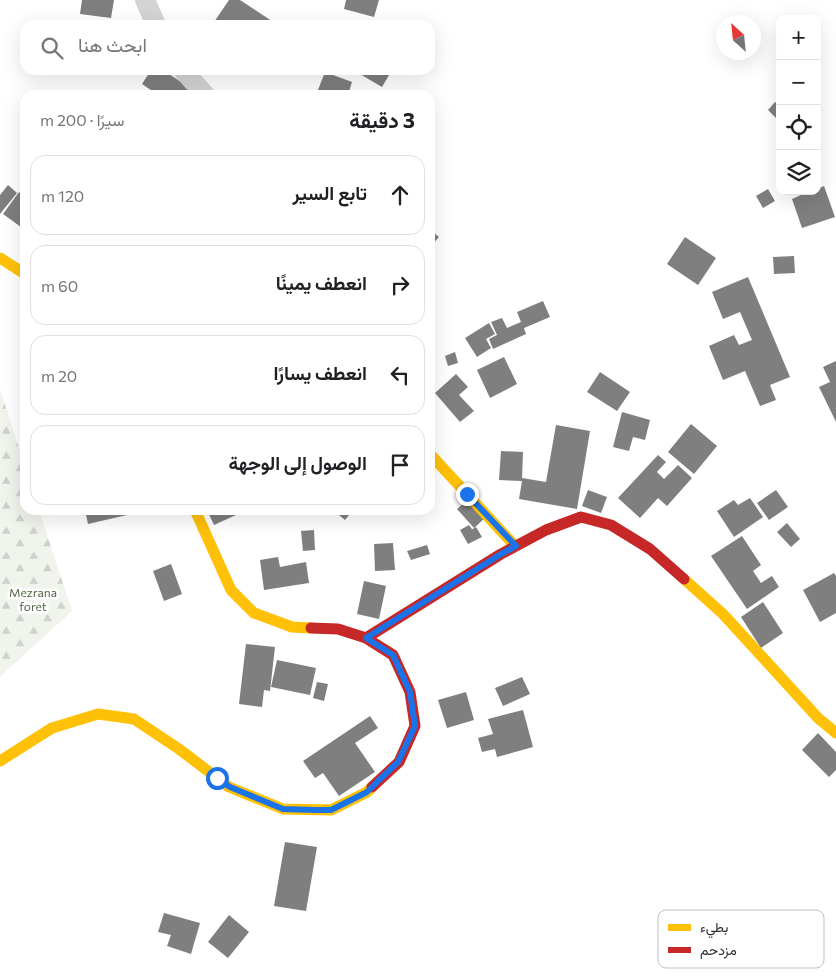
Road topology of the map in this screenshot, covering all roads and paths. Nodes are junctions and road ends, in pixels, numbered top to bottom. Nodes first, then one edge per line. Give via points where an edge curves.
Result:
1 (145, 0) edge
2 (154, 20) edge
3 (187, 75) edge
4 (200, 90) edge
5 (0, 258) edge
6 (20, 271) edge
7 (435, 459) edge
8 (197, 515) edge
9 (516, 546) junction
10 (366, 638) junction
11 (836, 733) edge
12 (0, 761) edge

1 - 2 street
3 - 4 street
5 - 6 main road
7 - 9 main road
8 - 10 main road via 231,590 254,613 292,627 338,629
9 - 10 main road
9 - 11 main road via 546,530 582,517 611,525 650,549 722,614 818,718
10 - 12 main road via 393,655 410,692 415,726 398,762 367,792 331,810 283,809 230,787 134,719 98,714 52,728

